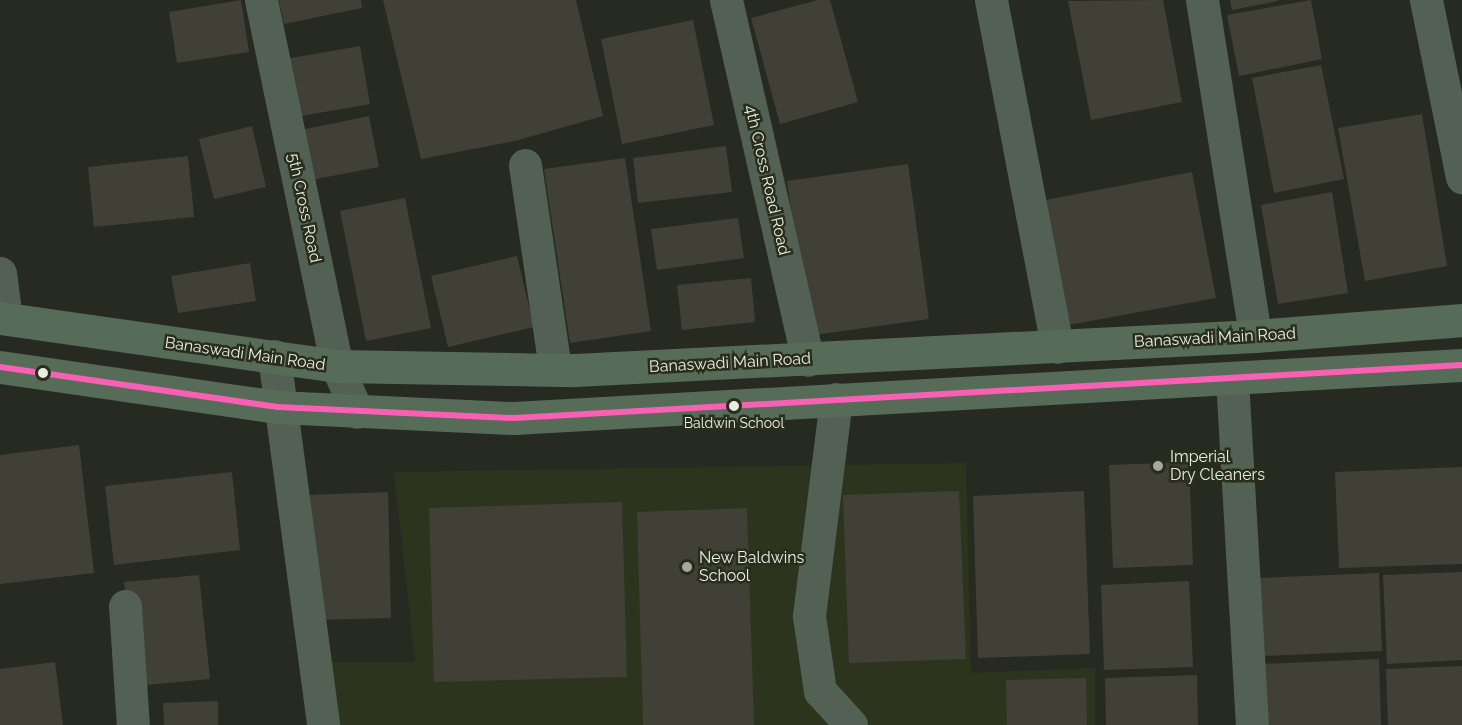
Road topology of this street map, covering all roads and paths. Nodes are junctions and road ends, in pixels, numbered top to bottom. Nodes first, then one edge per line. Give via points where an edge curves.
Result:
1 (261, 0) edge
2 (726, 0) edge
3 (991, 0) edge
4 (1202, 0) edge
5 (1426, 0) edge
6 (525, 165) dead end
7 (1462, 177) edge
8 (0, 273) edge
9 (3, 319) edge
10 (1462, 320) edge
11 (1255, 336) junction
12 (1057, 347) junction
13 (274, 356) junction
14 (808, 360) junction
15 (1462, 365) edge
16 (337, 366) junction
17 (0, 367) edge
18 (555, 369) junction
19 (1232, 380) junction
20 (836, 399) junction
21 (278, 407) junction
22 (357, 412) junction
23 (125, 606) dead end
24 (133, 725) edge
25 (323, 725) edge
26 (851, 725) edge
27 (1252, 725) edge

1 - 16 street, 5th Cross Road
2 - 14 street, 4th Cross Road Road
3 - 12 street
4 - 11 street
5 - 7 street
6 - 18 street
8 - 9 street
9 - 13 main road, Banaswadi Main Road
10 - 11 main road, Banaswadi Main Road
11 - 12 main road, Banaswadi Main Road
12 - 14 main road, Banaswadi Main Road
13 - 16 main road, Banaswadi Main Road
13 - 21 street
14 - 18 main road, Banaswadi Main Road
15 - 19 main road
16 - 18 main road, Banaswadi Main Road
16 - 22 street, 5th Cross Road
17 - 21 main road
19 - 20 main road
19 - 27 street
20 - 22 main road via 514,418
20 - 26 street via 809,616 820,691
21 - 22 main road
21 - 25 street
23 - 24 street

